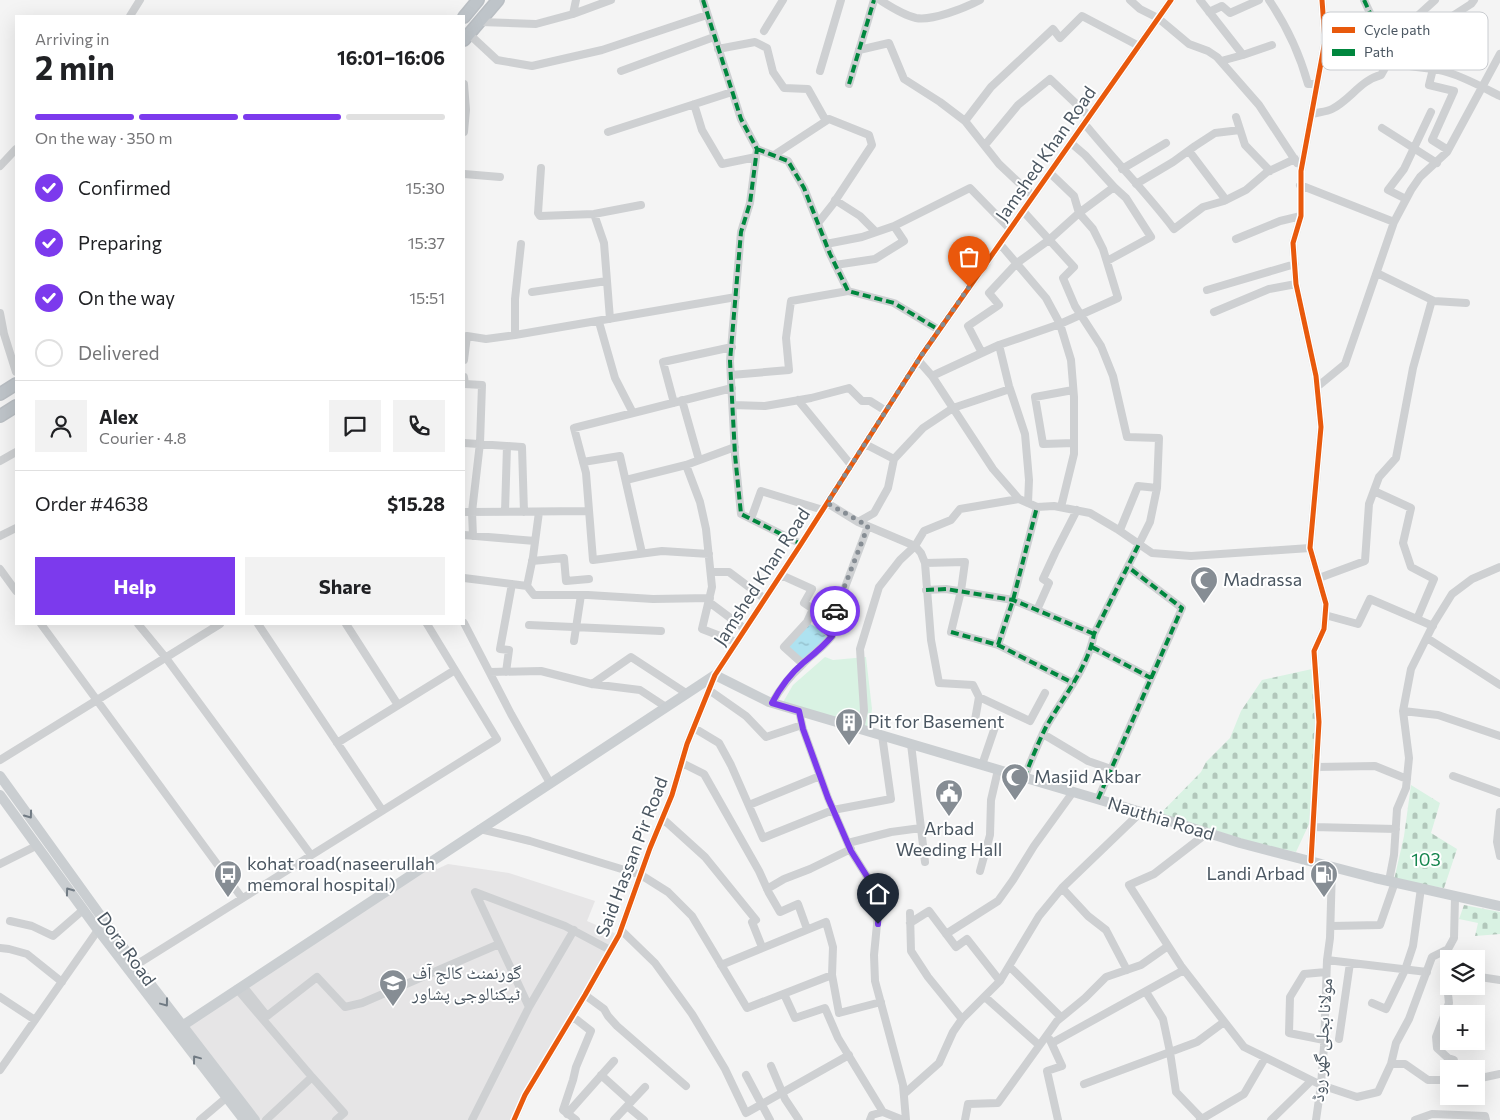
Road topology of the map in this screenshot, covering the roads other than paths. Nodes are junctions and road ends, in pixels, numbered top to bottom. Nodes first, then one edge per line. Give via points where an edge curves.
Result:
1 (140, 0) edge
2 (478, 0) edge
3 (498, 0) edge
4 (576, 0) edge
5 (612, 0) edge
6 (703, 0) edge
7 (783, 0) edge
8 (841, 0) edge
9 (874, 0) edge
10 (880, 0) edge
11 (980, 0) edge
12 (1130, 0) edge
13 (1171, 0) edge
14 (1200, 0) edge
15 (1259, 0) edge
16 (1269, 0) edge
17 (1364, 0) edge
18 (1435, 0) edge
19 (1474, 0) edge
20 (1209, 12) junction
21 (1370, 12) edge
22 (1422, 12) edge
23 (1459, 12) edge
24 (573, 14) junction
25 (131, 15) edge
26 (707, 15) junction
27 (465, 16) edge
28 (1158, 18) junction
29 (480, 22) junction
30 (764, 31) dead end
31 (466, 37) edge
32 (714, 37) junction
33 (1272, 45) dead end
34 (1139, 46) junction
35 (718, 49) junction
36 (859, 50) junction
37 (1500, 54) edge
38 (1243, 55) junction
39 (1322, 57) edge
40 (1221, 61) junction
41 (1384, 70) edge
42 (1433, 70) edge
43 (1438, 70) edge
44 (622, 71) dead end
45 (820, 71) dead end
46 (849, 84) dead end
47 (1317, 84) junction
48 (1481, 86) junction
49 (732, 92) junction
50 (1500, 96) edge
51 (465, 97) edge
52 (694, 104) junction
53 (1431, 112) dead end
54 (1312, 114) junction
55 (1090, 116) junction
56 (1236, 117) dead end
57 (465, 121) edge
58 (826, 121) junction
59 (965, 122) junction
60 (1084, 123) junction
61 (1382, 128) dead end
62 (1240, 130) junction
63 (608, 132) dead end
64 (1071, 143) junction
65 (1166, 143) dead end
66 (985, 145) junction
67 (15, 149) edge
68 (1414, 150) junction
69 (1448, 150) junction
70 (1189, 151) junction
71 (757, 153) junction
72 (774, 155) junction
73 (1295, 159) junction
74 (1437, 163) junction
75 (0, 166) edge
76 (541, 168) dead end
77 (1122, 169) junction
78 (1270, 170) junction
79 (1301, 171) junction
80 (1050, 173) junction
81 (465, 174) edge
82 (500, 177) dead end
83 (1136, 184) junction
84 (1300, 185) junction
85 (1114, 187) junction
86 (1033, 196) junction
87 (835, 200) junction
88 (1226, 200) junction
89 (1406, 200) junction
90 (642, 205) dead end
91 (1023, 211) junction
92 (1079, 213) junction
93 (594, 214) junction
94 (1301, 216) junction
95 (1394, 222) junction
96 (818, 223) junction
97 (894, 226) junction
98 (1010, 229) junction
99 (876, 232) junction
100 (1236, 239) dead end
101 (1049, 240) junction
102 (521, 244) dead end
103 (826, 244) junction
104 (1000, 244) junction
105 (1107, 261) junction
106 (1017, 263) junction
107 (1295, 264) junction
108 (835, 265) junction
109 (1377, 273) junction
110 (607, 281) junction
111 (1296, 284) junction
112 (1207, 290) dead end
113 (848, 291) junction
114 (532, 292) dead end
115 (736, 297) junction
116 (1432, 300) junction
117 (1466, 303) dead end
118 (1214, 312) dead end
119 (0, 313) edge
120 (1081, 315) junction
121 (610, 320) junction
122 (599, 322) junction
123 (1060, 324) junction
124 (939, 330) junction
125 (516, 335) junction
126 (999, 345) junction
127 (732, 347) junction
128 (465, 352) edge
129 (982, 353) junction
130 (918, 360) junction
131 (15, 371) edge
132 (15, 375) edge
133 (731, 375) junction
134 (932, 376) junction
135 (465, 384) edge
136 (0, 385) edge
137 (15, 385) edge
138 (1317, 387) junction
139 (732, 388) junction
140 (1010, 389) junction
141 (1073, 390) junction
142 (0, 394) edge
143 (15, 399) edge
144 (798, 400) junction
145 (678, 402) junction
146 (733, 405) junction
147 (0, 407) edge
148 (15, 407) edge
149 (953, 408) junction
150 (886, 411) junction
151 (633, 413) junction
152 (0, 416) edge
153 (465, 443) edge
154 (480, 443) junction
155 (1074, 443) junction
156 (865, 444) junction
157 (506, 446) junction
158 (735, 447) junction
159 (15, 453) edge
160 (894, 459) junction
161 (699, 460) junction
162 (0, 461) edge
163 (583, 462) junction
164 (686, 465) junction
165 (851, 465) junction
166 (626, 480) junction
167 (1156, 488) junction
168 (1374, 491) junction
169 (1019, 499) junction
170 (1028, 503) junction
171 (825, 507) junction
172 (1037, 507) junction
173 (1061, 507) junction
174 (1077, 510) junction
175 (589, 511) junction
176 (468, 512) edge
177 (505, 512) junction
178 (524, 512) junction
179 (539, 512) junction
180 (751, 519) junction
181 (858, 522) junction
182 (868, 526) junction
183 (15, 528) edge
184 (1120, 530) junction
185 (465, 535) edge
186 (0, 536) edge
187 (473, 536) junction
188 (535, 541) junction
189 (801, 544) junction
190 (1139, 544) junction
191 (915, 546) junction
192 (1310, 548) junction
193 (642, 554) junction
194 (708, 554) junction
195 (532, 561) junction
196 (925, 563) junction
197 (1128, 567) junction
198 (1500, 567) edge
199 (0, 569) edge
200 (711, 572) junction
201 (781, 575) junction
202 (465, 578) edge
203 (1319, 578) junction
204 (589, 579) dead end
205 (512, 584) junction
206 (527, 586) junction
207 (15, 590) edge
208 (926, 590) junction
209 (961, 591) junction
210 (581, 595) junction
211 (765, 599) junction
212 (709, 600) junction
213 (1013, 600) junction
214 (1037, 610) junction
215 (1325, 615) junction
216 (1417, 619) junction
217 (465, 624) edge
218 (42, 625) edge
219 (139, 625) edge
220 (218, 625) edge
221 (259, 625) edge
222 (347, 625) edge
223 (428, 625) edge
224 (529, 625) dead end
225 (1433, 626) junction
226 (576, 627) junction
227 (745, 629) junction
228 (661, 632) dead end
229 (1094, 634) junction
230 (1427, 638) junction
231 (574, 641) dead end
232 (736, 642) junction
233 (998, 645) junction
234 (1092, 647) junction
235 (166, 658) junction
236 (803, 664) junction
237 (455, 670) junction
238 (490, 672) junction
239 (506, 672) junction
240 (715, 674) junction
241 (1151, 678) junction
242 (592, 684) junction
243 (1073, 684) junction
244 (1500, 685) edge
245 (709, 690) junction
246 (686, 693) junction
247 (1045, 693) dead end
248 (979, 698) junction
249 (96, 699) junction
250 (772, 703) junction
251 (398, 705) junction
252 (666, 707) junction
253 (799, 711) junction
254 (1403, 711) junction
255 (802, 725) junction
256 (694, 728) junction
257 (860, 729) junction
258 (1043, 734) junction
259 (882, 735) junction
260 (1500, 736) edge
261 (337, 743) junction
262 (911, 744) junction
263 (0, 760) edge
264 (682, 763) junction
265 (982, 765) junction
266 (1317, 767) junction
267 (998, 770) junction
268 (1111, 770) junction
269 (0, 776) edge
270 (820, 776) junction
271 (1452, 776) dead end
272 (1024, 778) junction
273 (1407, 778) junction
274 (550, 783) junction
275 (1073, 792) junction
276 (1500, 794) edge
277 (0, 795) edge
278 (1098, 799) junction
279 (749, 805) junction
280 (382, 810) junction
281 (833, 810) junction
282 (1140, 812) junction
283 (1500, 812) edge
284 (662, 819) junction
285 (1313, 827) junction
286 (921, 828) junction
287 (480, 829) junction
288 (1396, 829) junction
289 (1207, 833) junction
290 (36, 846) junction
291 (849, 846) junction
292 (311, 855) junction
293 (1500, 856) edge
294 (1311, 861) junction
295 (925, 862) dead end
296 (0, 864) edge
297 (1332, 868) junction
298 (980, 871) dead end
299 (641, 875) junction
300 (1392, 882) junction
301 (1062, 888) junction
302 (1421, 888) junction
303 (767, 889) junction
304 (242, 898) junction
305 (1455, 898) junction
306 (1500, 906) edge
307 (83, 910) junction
308 (910, 913) dead end
309 (10, 922) dead end
310 (106, 923) junction
311 (910, 923) junction
312 (1330, 926) junction
313 (808, 929) junction
314 (98, 930) junction
315 (574, 930) junction
316 (621, 930) junction
317 (946, 934) junction
318 (499, 944) junction
319 (1168, 946) junction
320 (762, 947) junction
321 (0, 948) edge
322 (610, 950) junction
323 (1327, 960) junction
324 (1350, 963) junction
325 (136, 965) junction
326 (721, 965) junction
327 (1009, 966) junction
328 (1127, 970) junction
329 (1184, 970) junction
330 (1405, 970) junction
331 (1326, 972) junction
332 (1427, 972) junction
333 (832, 976) junction
334 (1485, 978) edge
335 (1000, 980) junction
336 (1500, 980) edge
337 (62, 982) junction
338 (240, 987) junction
339 (1146, 992) junction
340 (784, 994) junction
341 (585, 995) junction
342 (1448, 995) edge
343 (0, 997) edge
344 (985, 997) junction
345 (881, 1002) junction
346 (1372, 1003) dead end
347 (529, 1007) junction
348 (572, 1016) junction
349 (1061, 1018) junction
350 (35, 1020) junction
351 (962, 1020) junction
352 (1224, 1022) junction
353 (182, 1026) junction
354 (1047, 1034) junction
355 (1339, 1039) dead end
356 (1324, 1040) junction
357 (1052, 1044) junction
358 (1039, 1045) junction
359 (1170, 1052) junction
360 (849, 1056) junction
361 (1265, 1058) junction
362 (1454, 1060) edge
363 (614, 1061) dead end
364 (1390, 1064) junction
365 (771, 1066) dead end
366 (0, 1070) edge
367 (1500, 1074) edge
368 (601, 1075) junction
369 (746, 1075) dead end
370 (312, 1077) junction
371 (1485, 1077) edge
372 (1440, 1080) edge
373 (1311, 1081) junction
374 (1084, 1084) dead end
375 (1321, 1085) junction
376 (686, 1086) dead end
377 (645, 1088) dead end
378 (230, 1094) junction
379 (783, 1094) junction
380 (904, 1094) junction
381 (629, 1104) junction
382 (761, 1105) junction
383 (883, 1112) junction
384 (567, 1114) junction
385 (1200, 1119) edge
386 (1419, 1119) edge
387 (200, 1120) edge
388 (244, 1120) edge
389 (255, 1120) edge
390 (266, 1120) edge
391 (336, 1120) edge
392 (472, 1120) edge
393 (514, 1120) edge
394 (576, 1120) edge
395 (614, 1120) edge
396 (644, 1120) edge
397 (770, 1120) edge
398 (799, 1120) edge
399 (870, 1120) edge
400 (904, 1120) edge
401 (965, 1120) edge
402 (1058, 1120) edge
403 (1271, 1120) edge
404 (1316, 1120) edge
405 (1486, 1120) edge

1 - 25 street
2 - 27 highway
3 - 29 highway
4 - 24 street
5 - 24 street
6 - 26 street
7 - 30 street
8 - 45 street
9 - 36 street
10 - 11 street via 917,18 942,16
12 - 28 street
13 - 28 street, Jamshed Khan Road
14 - 20 street
15 - 20 street via 1230,13 1222,6
16 - 47 street via 1282,18 1308,84
17 - 21 street
18 - 22 street
19 - 23 street
20 - 38 street
24 - 29 street via 536,24
26 - 31 street via 602,50 532,66 497,60
26 - 32 street
28 - 34 street, Jamshed Khan Road
28 - 40 street via 1189,44 1208,51
29 - 31 highway
32 - 35 street
32 - 44 street
33 - 38 street
34 - 55 street, Jamshed Khan Road
34 - 59 street via 1082,16 1060,38 1053,29 991,87
35 - 49 street
35 - 58 street via 755,42 767,48 773,72 784,88 808,89
36 - 46 street
36 - 59 street via 889,43 904,79
37 - 48 street
38 - 40 street
39 - 47 street
40 - 73 street via 1259,105
41 - 54 street via 1382,75 1372,77 1331,110
42 - 69 street via 1430,85 1454,91 1432,140
43 - 48 street
47 - 54 street
48 - 50 street
48 - 69 street
49 - 52 street
49 - 71 street via 740,119
51 - 57 street
52 - 63 street
52 - 71 street via 702,130 722,164
53 - 68 street
54 - 79 street
55 - 60 street, Jamshed Khan Road
55 - 66 street via 1050,79 1018,105
56 - 62 street
58 - 72 street
58 - 87 street via 829,119 869,136 872,145
59 - 66 street
60 - 64 street, Jamshed Khan Road
60 - 77 street
61 - 68 street
62 - 70 street via 1215,134
62 - 78 street via 1245,146
64 - 80 street, Jamshed Khan Road
64 - 85 street
65 - 77 street
66 - 86 street via 999,164
67 - 75 street
68 - 74 street
68 - 89 street via 1388,190
69 - 74 street
70 - 83 street
70 - 88 street
71 - 72 street
71 - 115 street via 750,203 740,232
72 - 96 street via 788,161 804,188
73 - 78 street
73 - 79 street
74 - 89 street via 1423,173
76 - 93 street via 538,215
77 - 83 street
78 - 88 street via 1246,190
79 - 84 street
80 - 86 street, Jamshed Khan Road
80 - 92 street via 1074,196
81 - 82 street
83 - 88 street via 1174,229 1203,207
84 - 94 street
84 - 95 street
85 - 92 street
85 - 105 street via 1126,198 1151,237
86 - 91 street, Jamshed Khan Road
87 - 96 street
87 - 99 street via 860,216
89 - 95 street
90 - 93 street
91 - 98 street, Jamshed Khan Road
91 - 101 street
92 - 101 street
92 - 105 street via 1093,228
93 - 110 street via 604,243
94 - 100 street
94 - 107 street via 1293,243
95 - 109 street
96 - 103 street
97 - 98 street via 970,188
97 - 99 street
97 - 108 street via 904,241 875,259
98 - 104 street, Jamshed Khan Road
99 - 103 street via 862,238
101 - 106 street
101 - 120 street via 1074,267 1063,278
102 - 125 street via 515,299
103 - 108 street
104 - 106 street
104 - 124 street, Jamshed Khan Road
105 - 120 street via 1118,298
106 - 123 street via 1046,298
106 - 129 street via 989,294 999,305 968,326
107 - 111 street
107 - 112 street
108 - 113 street
109 - 116 street
109 - 138 street via 1345,364
110 - 114 street
110 - 121 street
111 - 118 street via 1270,290
111 - 138 street
113 - 124 street via 894,302
113 - 133 street via 791,300 786,338 789,370
115 - 121 street
115 - 127 street
116 - 117 street
116 - 168 street via 1413,368 1396,458 1378,476
119 - 131 street
120 - 123 street
120 - 167 street via 1101,346 1113,376 1127,437 1159,438
121 - 122 street
122 - 125 street
122 - 151 street via 615,378
123 - 126 street
123 - 141 street via 1071,360
124 - 130 street, Jamshed Khan Road
125 - 128 street via 486,339 467,336
126 - 129 street
126 - 140 street
127 - 133 street
127 - 145 street via 663,362
129 - 134 street
130 - 134 street
130 - 150 street, Jamshed Khan Road
132 - 136 highway
133 - 139 street
134 - 149 street
135 - 154 street via 482,385
137 - 142 highway
138 - 192 street via 1321,427
139 - 145 street
139 - 146 street
140 - 149 street
140 - 170 street via 1025,434 1030,480
141 - 155 street
141 - 155 street via 1035,397 1043,444
143 - 147 highway
144 - 146 street via 765,406
144 - 150 street via 849,388 862,401 870,400
144 - 165 street
145 - 151 street
145 - 161 street
146 - 158 street
148 - 152 highway
149 - 160 street via 923,428
149 - 169 street via 993,470
150 - 156 street, Jamshed Khan Road
151 - 163 street via 574,428
153 - 154 street
154 - 157 street
154 - 176 street
155 - 173 street
156 - 160 street
156 - 165 street, Jamshed Khan Road
157 - 177 street
157 - 178 street via 522,447
158 - 161 street
158 - 180 street via 742,514
159 - 162 street
160 - 181 street via 888,488 874,513
161 - 164 street
163 - 166 street via 620,456
163 - 175 street
164 - 166 street
164 - 194 street via 700,502
165 - 171 street, Jamshed Khan Road
166 - 193 street
167 - 184 street via 1138,486
167 - 190 street via 1150,522
168 - 203 street via 1369,504 1365,561
168 - 216 street via 1411,508 1403,543 1411,567 1434,579
169 - 170 street
169 - 191 street via 960,508 951,520 924,531
170 - 172 street
171 - 180 street via 761,491
171 - 181 street
171 - 189 street, Jamshed Khan Road
172 - 173 street
172 - 213 street
173 - 174 street
174 - 184 street via 1090,513
174 - 214 street via 1055,552 1044,580 1049,583
175 - 179 street
175 - 193 street via 593,560
176 - 177 street
176 - 187 street
177 - 178 street
178 - 179 street
179 - 188 street
180 - 189 street
181 - 182 street
182 - 191 street
182 - 236 street via 826,631 832,636
183 - 186 street
184 - 190 street
185 - 187 street
187 - 188 street
188 - 195 street
189 - 201 street, Jamshed Khan Road
190 - 192 street via 1152,553 1191,556
190 - 197 street
191 - 196 street
191 - 257 street via 879,587 860,649 864,711
192 - 203 street
193 - 194 street via 662,550
194 - 200 street
195 - 204 street via 564,558 566,581
195 - 206 street
196 - 208 street
196 - 209 street via 965,562
197 - 229 street
197 - 241 street via 1182,608
198 - 225 street via 1452,594
199 - 207 street
200 - 211 street via 729,572
200 - 212 street
201 - 211 street, Jamshed Khan Road
201 - 236 street via 812,589 804,603 813,609 807,622 784,647
202 - 205 street
203 - 215 street via 1326,604
205 - 206 street
205 - 239 street via 500,649 509,650
206 - 210 street via 534,595
208 - 209 street
208 - 248 street via 939,683 973,685
209 - 213 street
209 - 233 street via 951,632
210 - 212 street
210 - 226 street
211 - 227 street, Jamshed Khan Road
212 - 227 street
212 - 232 street via 702,630
213 - 214 street
213 - 233 street
214 - 229 street
215 - 216 street via 1358,624 1370,599
215 - 266 street via 1324,629 1314,651 1319,722
216 - 225 street
217 - 238 street
218 - 249 street
219 - 235 street
220 - 235 street
221 - 261 street
222 - 251 street
223 - 237 street
224 - 226 street
225 - 230 street
226 - 228 street
226 - 231 street
227 - 232 street, Jamshed Khan Road
229 - 234 street
230 - 244 street
230 - 254 street via 1410,669
232 - 240 street, Jamshed Khan Road
233 - 243 street
234 - 241 street
234 - 243 street
235 - 249 street
235 - 292 street
236 - 250 street
237 - 251 street
237 - 280 street via 496,739
238 - 239 street
238 - 274 street
239 - 242 street via 541,671
240 - 245 street, Said Hassan Pir Road
240 - 246 main road
240 - 250 main road, Nauthia Road
241 - 268 street
242 - 246 street via 631,657
242 - 252 street via 640,690
243 - 258 street
245 - 255 street via 746,716 766,736
245 - 256 street, Said Hassan Pir Road
246 - 252 main road
247 - 248 street via 1030,721
248 - 265 street via 975,720 995,727
249 - 263 street
249 - 304 street
250 - 253 main road, Nauthia Road
251 - 261 street
252 - 274 main road
253 - 255 street
253 - 257 main road, Nauthia Road
254 - 260 street via 1438,715
254 - 273 street via 1409,758
255 - 270 street
256 - 264 street, Said Hassan Pir Road
256 - 279 street via 719,743
257 - 259 main road, Nauthia Road
258 - 268 street via 1088,761
258 - 272 street
259 - 262 main road, Nauthia Road
259 - 281 street via 891,799
261 - 280 street
262 - 265 main road, Nauthia Road
262 - 286 street
264 - 284 street, Said Hassan Pir Road
264 - 303 street via 704,774
265 - 267 main road, Nauthia Road
266 - 273 street via 1375,766
266 - 285 street
267 - 272 main road, Nauthia Road
267 - 298 street via 990,800 990,835
268 - 278 street
269 -> 310 main road, Dora Road
270 - 279 street
270 - 281 street
271 - 276 street
272 - 275 main road, Nauthia Road
273 - 288 street via 1397,809
274 - 287 main road
275 - 278 main road, Nauthia Road
275 - 317 street via 998,900
277 - 290 main road
278 - 282 main road, Nauthia Road
279 - 281 street via 764,838
280 - 292 street
281 - 291 street
282 - 289 main road, Nauthia Road
282 - 301 street
283 - 293 street via 1497,842
284 - 299 street, Said Hassan Pir Road
284 - 320 street via 705,857 745,905 756,920 752,922
285 - 288 street
285 - 294 street
286 - 291 street via 891,832
286 - 295 street
287 - 299 street
287 - 338 main road
288 - 300 street
289 - 294 main road, Nauthia Road
289 - 319 street via 1154,874 1129,886
290 - 296 street
307 -> 290 main road
291 - 303 street
291 - 345 street via 879,904 874,955 875,981
292 - 304 street
294 - 297 main road, Nauthia Road
297 - 300 main road, Nauthia Road
297 - 312 street, مولانا بجلی گھر روڈ
299 - 316 street, Said Hassan Pir Road
299 - 326 street via 668,892 692,916
300 - 302 main road, Nauthia Road
300 - 312 street via 1380,925
301 - 327 street via 1039,916
301 - 328 street via 1106,930
302 - 305 main road, Nauthia Road
302 - 330 street via 1413,946
303 - 313 street via 780,912 798,904
304 - 325 street
305 - 306 main road, Nauthia Road
305 - 332 street via 1454,938 1448,949 1432,957
307 - 309 street via 53,936 32,926
307 - 314 main road
308 - 311 street
310 - 314 main road
310 - 325 main road, Dora Road
311 - 317 street via 930,911
311 - 351 street via 912,951
312 - 323 street, مولانا بجلی گھر روڈ
313 - 320 street
313 - 333 street via 826,922 833,947
314 - 337 street
378 -> 314 main road
315 - 318 street via 475,892
315 - 322 street
315 - 347 street
316 - 322 street, Said Hassan Pir Road
316 - 382 street via 654,963 692,1014 725,1069 746,1113
317 - 335 street via 956,947 967,939
318 - 338 street via 362,1003 345,1007 317,977 267,1016
318 - 347 street
319 - 328 street via 1141,965
319 - 329 street
320 - 326 street
321 - 337 street via 27,954
322 - 341 street, Said Hassan Pir Road
323 - 324 street
323 - 331 street, مولانا بجلی گھر روڈ
324 - 330 street
324 - 355 street
325 -> 353 main road, Dora Road
326 - 340 street via 747,1008
327 - 335 street
327 - 349 street
328 - 349 street via 1106,977
329 - 339 street
329 - 352 street
330 - 332 street
330 - 346 street via 1386,1009
331 - 356 street, مولانا بجلی گھر روڈ
331 - 356 street via 1304,974 1290,997 1289,1033
332 - 364 street
333 - 340 street
333 - 345 street via 839,1013
334 - 336 street
335 - 344 street
337 - 350 street
338 - 353 main road
338 - 370 street
339 - 357 street
339 - 359 street via 1163,1019
340 - 360 street via 795,1018 825,1008
341 - 348 street, Said Hassan Pir Road
341 - 376 street
342 - 362 street via 1449,1004 1436,1036 1437,1048
343 - 350 street
344 - 351 street
344 - 358 street
345 - 380 street
347 - 392 street
348 - 384 street via 591,1031 563,1110
348 - 393 street, Said Hassan Pir Road via 525,1095
349 - 354 street
350 - 366 street
351 - 380 street via 938,1063
352 - 359 street via 1197,1042
352 - 361 street via 1244,1047
353 - 378 main road, Dora Road
354 - 357 street
354 - 358 street
356 - 375 street, مولانا بجلی گھر روڈ
357 - 402 street via 1062,1066 1047,1071
358 - 401 street via 998,1104 968,1104
359 - 374 street
359 - 385 street via 1176,1092
360 - 379 street
360 - 383 street
361 - 373 street
361 - 385 street via 1244,1094
363 - 368 street
364 - 372 street via 1405,1064 1428,1080
364 - 375 street via 1378,1092 1357,1097
365 - 379 street
367 - 371 street
368 - 381 street
368 - 384 street
369 - 382 street
370 - 390 street
370 - 391 street via 344,1113
373 - 375 street
373 - 403 street
375 - 404 street, مولانا بجلی گھر روڈ
377 - 381 street
378 - 387 street
378 - 388 main road
378 - 389 main road, Dora Road
379 - 382 street
379 - 398 street
380 - 400 street
381 - 395 street
381 - 396 street
382 - 397 street
383 - 399 street via 872,1115
383 - 400 street
384 - 394 street
386 - 405 street via 1432,1114 1485,1116

